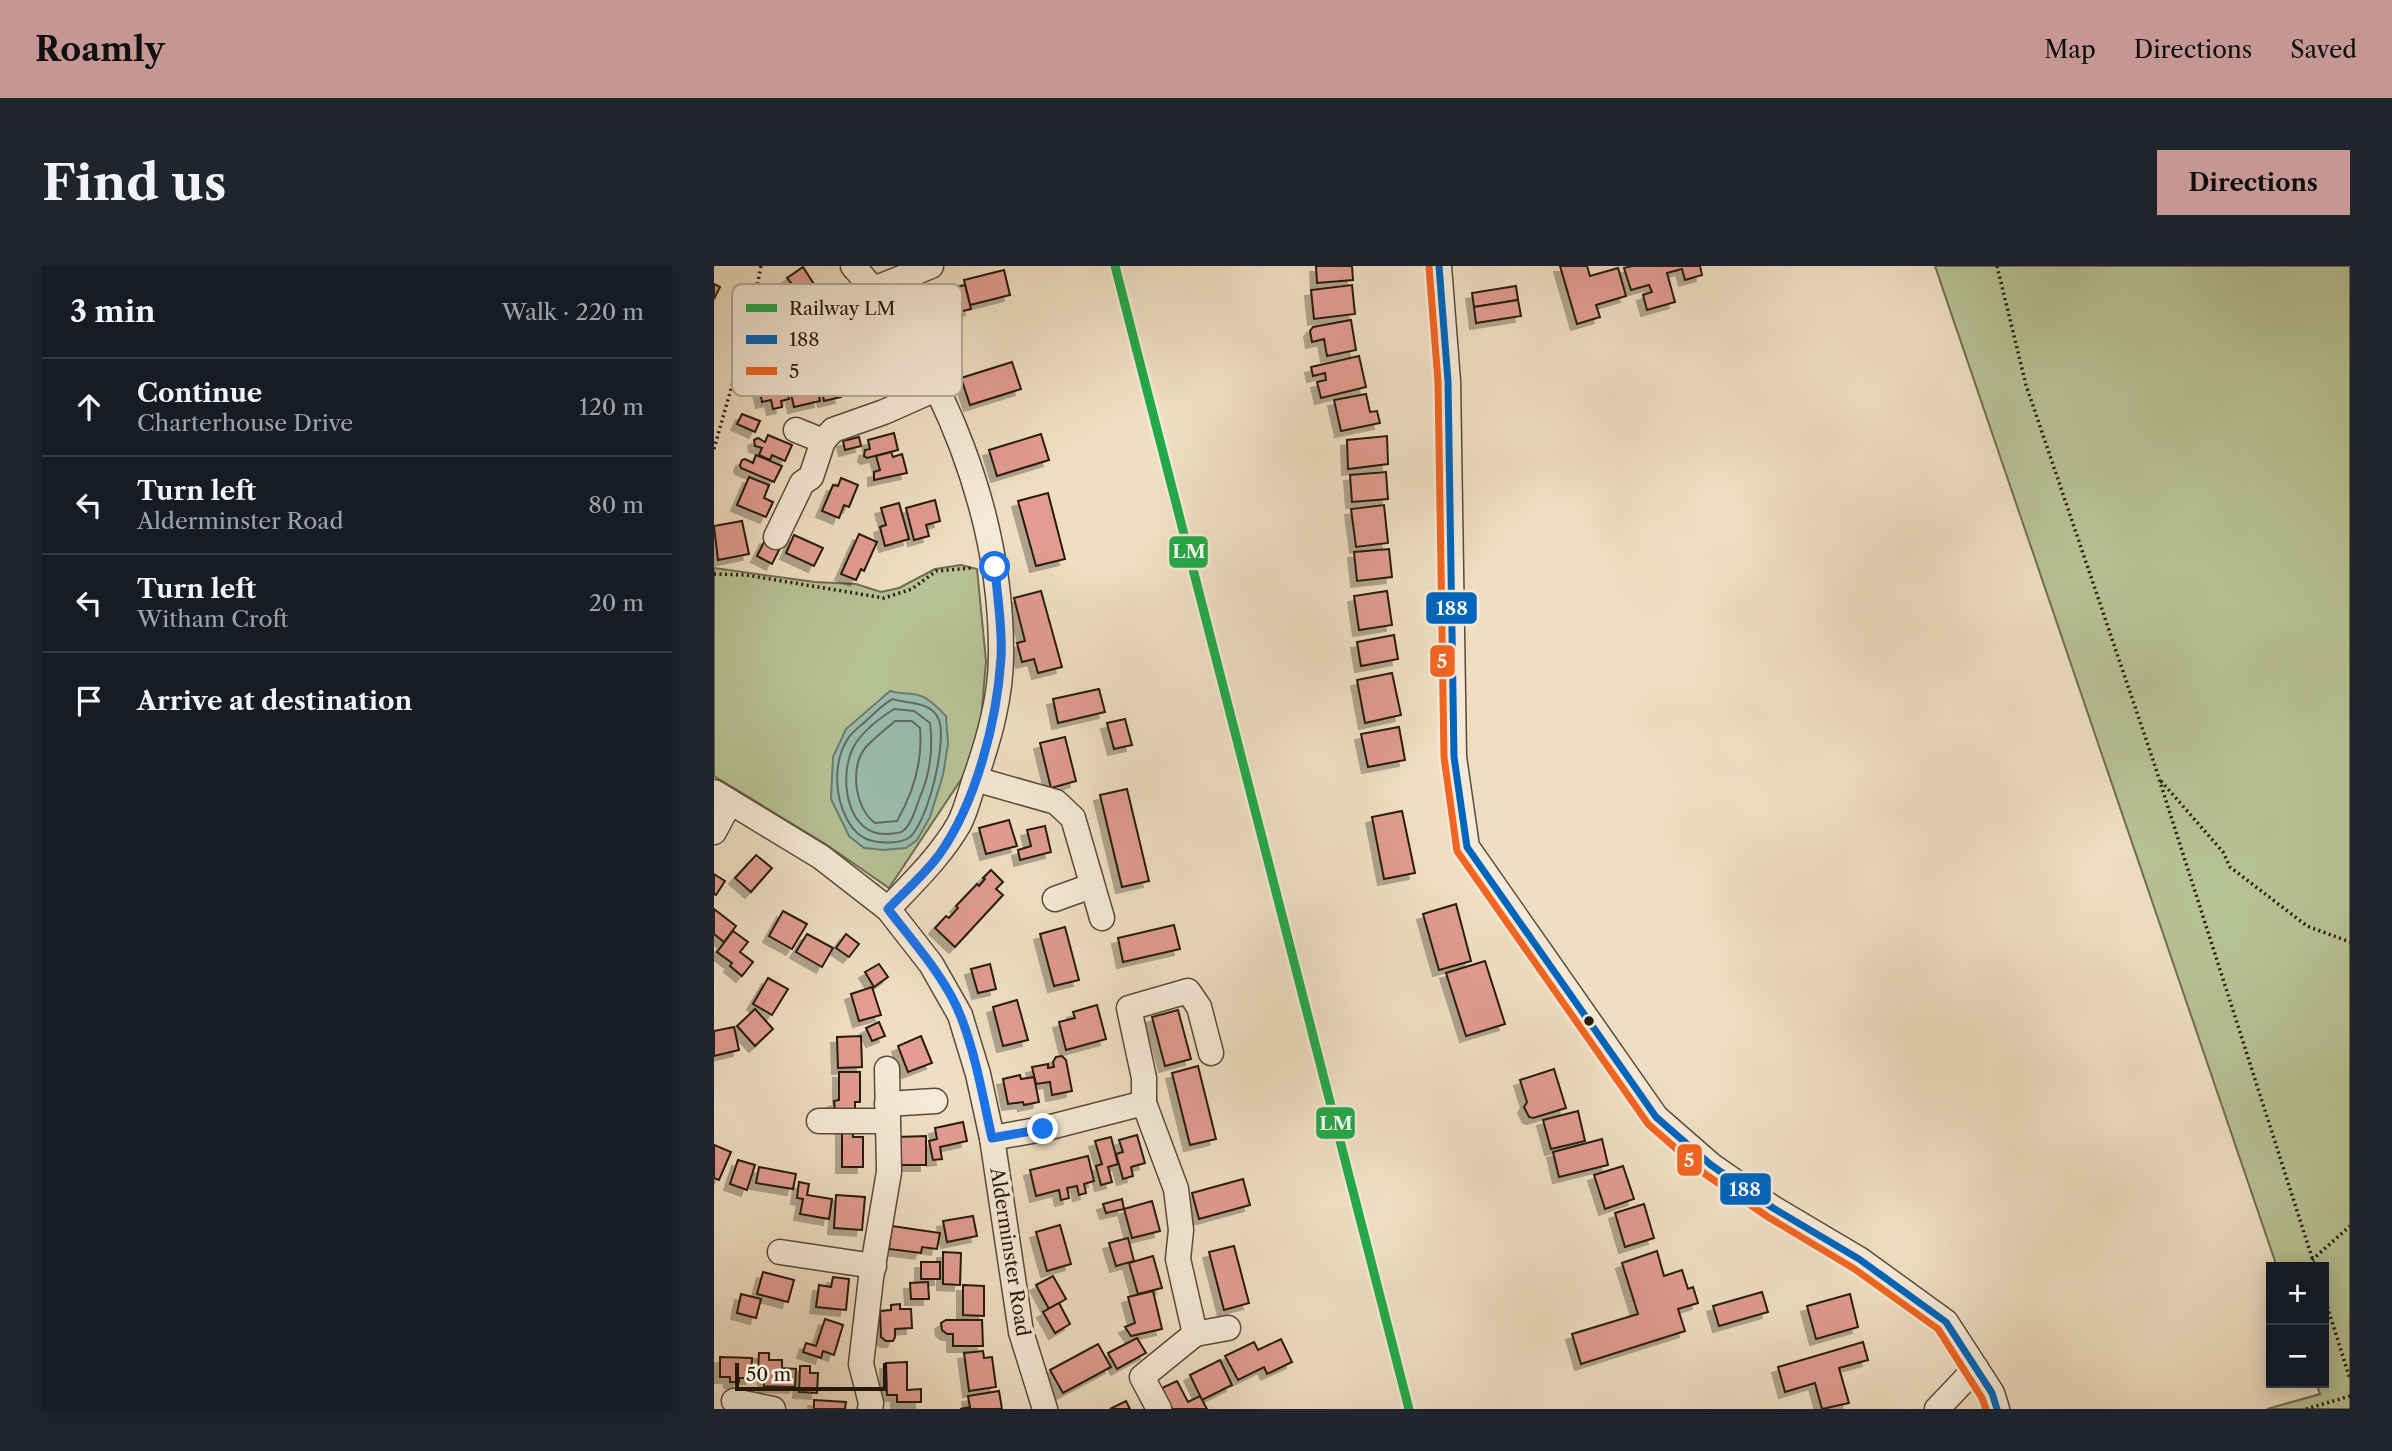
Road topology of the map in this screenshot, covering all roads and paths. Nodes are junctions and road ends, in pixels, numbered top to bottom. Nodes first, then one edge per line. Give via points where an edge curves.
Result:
1 (761, 266) edge
2 (853, 266) edge
3 (932, 266) edge
4 (1439, 266) edge
5 (1997, 266) edge
6 (758, 284) edge
7 (869, 284) edge
8 (887, 284) edge
9 (732, 385) edge
10 (920, 396) edge
11 (941, 396) edge
12 (796, 430) dead end
13 (823, 441) junction
14 (714, 449) edge
15 (776, 537) dead end
16 (995, 567) junction
17 (714, 574) edge
18 (975, 779) junction
19 (2159, 779) junction
20 (722, 797) edge
21 (714, 832) edge
22 (1091, 886) junction
23 (1055, 899) dead end
24 (888, 909) junction
25 (1102, 918) dead end
26 (2350, 942) edge
27 (1211, 1053) dead end
28 (887, 1069) dead end
29 (1144, 1090) junction
30 (935, 1101) dead end
31 (887, 1112) junction
32 (819, 1121) dead end
33 (992, 1138) junction
34 (2350, 1226) edge
35 (780, 1252) dead end
36 (2312, 1260) joint
37 (874, 1266) junction
38 (2329, 1312) edge
39 (1228, 1328) dead end
40 (1195, 1334) junction
41 (1976, 1368) junction
42 (2350, 1379) edge
43 (2350, 1396) edge
44 (734, 1401) dead end
45 (770, 1408) edge
46 (870, 1409) edge
47 (1045, 1409) edge
48 (1159, 1409) edge
49 (1937, 1409) edge
50 (1997, 1409) edge
51 (2306, 1409) edge

1 - 6 path
2 - 7 street
3 - 8 street
4 - 41 street via 1448,381 1454,757 1467,847 1656,1117 1711,1165 1859,1259 1946,1322
5 - 19 path via 2026,385
9 - 14 path
10 - 13 street via 833,430
11 - 16 street via 968,459
12 - 13 street
13 - 15 street via 811,477 802,483
16 - 17 path via 936,570 912,589 884,598
16 - 18 street via 1001,656 993,723
18 - 22 street via 1056,802 1073,818
18 - 24 street via 960,822 938,857
19 - 26 path via 2223,852 2230,867 2307,926
19 - 36 path
20 - 21 street
20 - 24 street, Alderminster Road via 821,857
22 - 23 street
22 - 25 street
24 - 33 street, Alderminster Road via 931,964 960,1015
27 - 29 street via 1199,1007 1188,991 1129,1009
28 - 31 street
29 - 33 street via 1043,1129
29 - 40 street via 1175,1189 1181,1230 1178,1259
30 - 31 street
31 - 32 street
31 - 37 street via 889,1172
33 - 47 street, Alderminster Road via 1021,1332
34 - 36 path
35 - 37 street
37 - 46 street via 861,1364
38 - 42 path
39 - 40 street
40 - 48 street via 1142,1377
41 - 49 street
41 - 50 street
43 - 51 path
44 - 45 street

